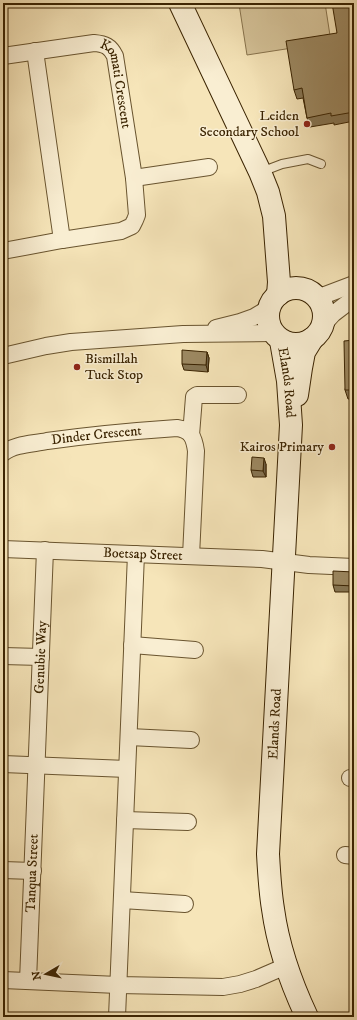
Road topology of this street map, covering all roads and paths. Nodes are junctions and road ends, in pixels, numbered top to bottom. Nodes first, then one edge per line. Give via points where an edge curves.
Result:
1 (180, 3) edge
2 (34, 51) junction
3 (3, 56) edge
4 (321, 164) dead end
5 (209, 167) dead end
6 (260, 172) junction
7 (134, 178) junction
8 (274, 216) junction
9 (62, 240) junction
10 (3, 251) edge
11 (354, 284) edge
12 (310, 293) junction
13 (354, 298) edge
14 (273, 302) junction
15 (317, 332) junction
16 (183, 334) junction
17 (277, 337) junction
18 (3, 356) edge
19 (238, 395) dead end
20 (291, 425) junction
21 (191, 435) junction
22 (3, 453) edge
23 (3, 549) edge
24 (45, 550) junction
25 (136, 554) junction
26 (191, 556) junction
27 (283, 562) junction
28 (354, 567) edge
29 (132, 645) junction
30 (195, 650) dead end
31 (3, 656) edge
32 (41, 657) junction
33 (129, 737) junction
34 (191, 740) dead end
35 (3, 764) edge
36 (37, 765) junction
37 (127, 769) junction
38 (125, 820) junction
39 (188, 822) dead end
40 (3, 870) edge
41 (33, 871) junction
42 (122, 900) junction
43 (185, 904) dead end
44 (286, 966) junction
45 (3, 980) edge
46 (28, 981) junction
47 (118, 985) junction
48 (117, 1017) edge
49 (307, 1017) edge

1 - 6 street
2 - 3 street, Komati Crescent
2 - 7 street, Komati Crescent via 94,43 108,46 113,51
2 - 9 street
4 - 6 lane via 308,159
5 - 7 street
6 - 8 street
7 - 9 street, Komati Crescent via 137,214 132,226 121,231
8 - 12 street via 292,265
8 - 14 street via 279,282
9 - 10 street, Komati Crescent
11 - 12 street
12 - 14 street via 293,288 285,290
12 - 15 street via 321,303 324,314
13 - 15 street via 333,314
14 - 16 street via 254,317 240,322
14 - 17 street via 268,317 269,325
15 - 17 street via 305,343 289,344
15 - 20 street, Elands Road via 304,352
16 - 17 street
16 - 18 street via 71,342
17 - 20 street, Elands Road via 288,381
19 - 21 street via 194,397
20 - 27 street, Elands Road
21 - 22 street, Dinder Crescent via 177,428 111,433 18,446
21 - 26 street via 196,450
23 - 24 street, Boetsap Street
24 - 25 street, Boetsap Street
24 - 32 street, Genubie Way
25 - 26 street, Boetsap Street
25 - 29 street
26 - 27 street, Boetsap Street
27 - 28 street, Boetsap Street
27 - 44 street, Elands Road via 268,854 273,911
29 - 30 street
29 - 33 street
31 - 32 street
32 - 36 street, Genubie Way
33 - 34 street
33 - 37 street
35 - 36 street
36 - 37 street
36 - 41 street, Tanqua Street
37 - 38 street
38 - 39 street
38 - 42 street
40 - 41 street
41 - 46 street, Tanqua Street
42 - 43 street
42 - 47 street
44 - 47 street via 256,979 223,987
44 - 49 street, Elands Road
45 - 46 street
46 - 47 street
47 - 48 street

